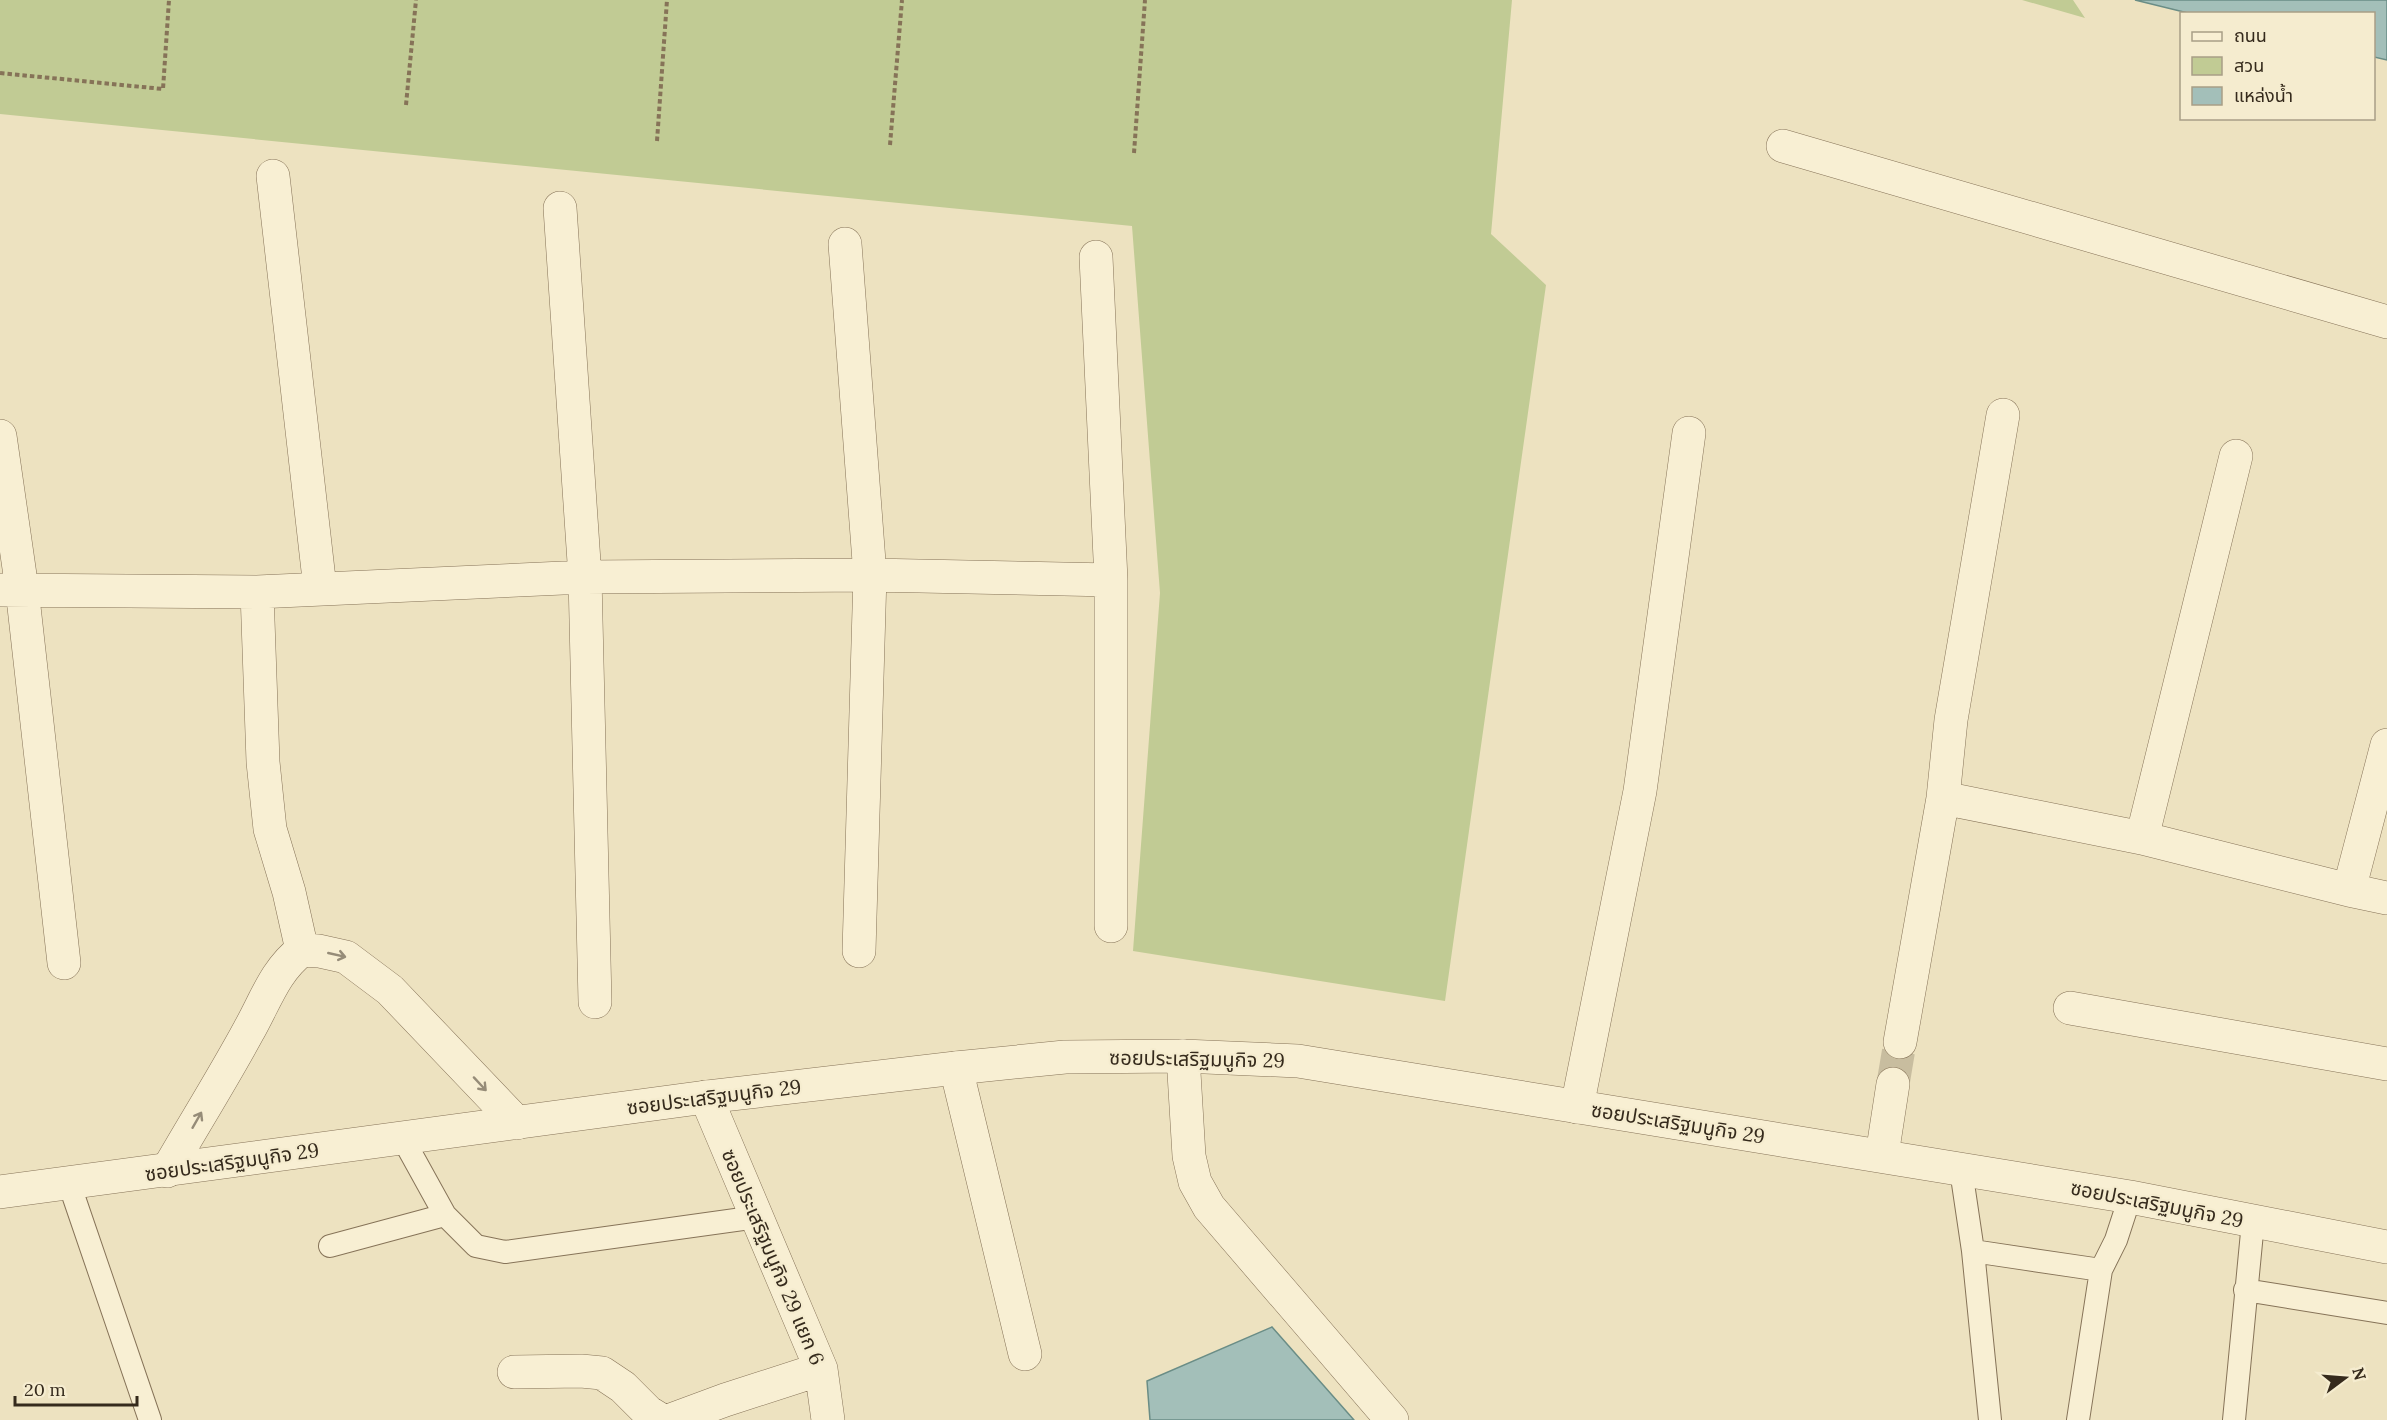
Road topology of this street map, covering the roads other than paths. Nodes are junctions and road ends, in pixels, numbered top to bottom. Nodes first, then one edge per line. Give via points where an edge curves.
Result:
1 (1783, 146) dead end
2 (273, 176) dead end
3 (560, 208) dead end
4 (845, 244) dead end
5 (1096, 257) dead end
6 (2387, 322) edge
7 (2003, 415) dead end
8 (1689, 433) dead end
9 (0, 436) edge
10 (2236, 456) dead end
11 (870, 575) junction
12 (585, 577) junction
13 (1111, 580) junction
14 (320, 588) junction
15 (11, 590) edge
16 (257, 592) junction
17 (2387, 745) edge
18 (1943, 798) junction
19 (2142, 838) junction
20 (2349, 890) junction
21 (2387, 898) edge
22 (1112, 926) dead end
23 (302, 950) junction
24 (859, 951) dead end
25 (64, 963) dead end
26 (595, 1002) dead end
27 (2070, 1008) dead end
28 (1900, 1042) tunnel mouth
29 (1183, 1056) junction
30 (2387, 1064) edge
31 (956, 1068) junction
32 (1893, 1084) tunnel mouth
33 (706, 1097) junction
34 (1576, 1107) junction
35 (517, 1124) junction
36 (404, 1139) junction
37 (1881, 1155) junction
38 (1961, 1170) junction
39 (167, 1171) junction
40 (69, 1183) junction
41 (0, 1192) edge
42 (2130, 1197) junction
43 (445, 1215) junction
44 (757, 1217) junction
45 (2253, 1222) junction
46 (330, 1246) dead end
47 (2387, 1247) edge
48 (1973, 1251) junction
49 (2101, 1270) junction
50 (2246, 1290) junction
51 (2387, 1313) edge
52 (1025, 1354) dead end
53 (821, 1369) junction
54 (513, 1372) dead end
55 (150, 1420) edge
56 (661, 1420) edge
57 (671, 1420) edge
58 (828, 1420) edge
59 (1392, 1420) edge
60 (1990, 1420) edge
61 (2078, 1420) edge
62 (2234, 1420) edge

1 - 6 street
2 - 14 street
3 - 12 street
4 - 11 street
5 - 13 street
7 - 18 street via 1951,720
8 - 34 street via 1640,791
9 - 15 street
10 - 19 street
11 - 12 street
11 - 13 street
11 - 24 street
12 - 14 street
12 - 26 street
13 - 22 street
14 - 16 street
15 - 16 street
15 - 25 street
16 - 23 street via 263,762 270,829
17 - 20 street
18 - 19 street
18 - 28 street
19 - 20 street
20 - 21 street
23 -> 35 street via 346,957 390,990
39 -> 23 street via 273,984 288,961
27 - 30 street
29 - 31 street, ซอยประเสริฐมนูกิจ 29 via 1065,1057
29 - 34 street, ซอยประเสริฐมนูกิจ 29 via 1298,1061
29 - 59 street via 1189,1156 1195,1182 1209,1207
31 - 33 street, ซอยประเสริฐมนูกิจ 29
31 - 52 street
32 - 37 street
33 - 35 street, ซอยประเสริฐมนูกิจ 29
33 - 44 street, ซอยประเสริฐมนูกิจ 29 แยก 6
34 - 37 street, ซอยประเสริฐมนูกิจ 29
35 - 36 street, ซอยประเสริฐมนูกิจ 29
36 - 39 street, ซอยประเสริฐมนูกิจ 29
36 - 43 lane
37 - 38 street, ซอยประเสริฐมนูกิจ 29
38 - 42 street, ซอยประเสริฐมนูกิจ 29
38 - 48 lane
39 - 40 street, ซอยประเสริฐมนูกิจ 29
40 - 41 street, ซอยประเสริฐมนูกิจ 29
40 - 55 lane
42 - 45 street, ซอยประเสริฐมนูกิจ 29
42 - 49 lane
43 - 44 lane via 476,1246 505,1252
43 - 46 lane
44 - 53 street, ซอยประเสริฐมนูกิจ 29 แยก 6
45 - 47 street, ซอยประเสริฐมนูกิจ 29
45 - 50 lane
48 - 49 lane
48 - 60 lane
49 - 61 lane
50 - 51 lane
50 - 62 lane
53 - 57 street
53 - 58 street, ซอยประเสริฐมนูกิจ 29 แยก 6
54 - 56 street via 602,1373

